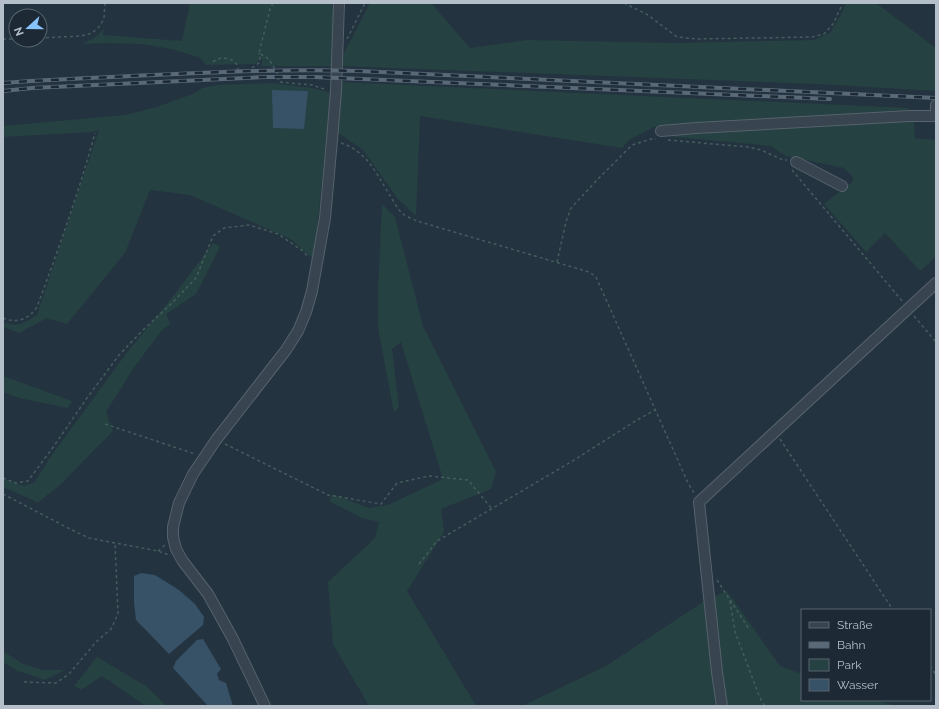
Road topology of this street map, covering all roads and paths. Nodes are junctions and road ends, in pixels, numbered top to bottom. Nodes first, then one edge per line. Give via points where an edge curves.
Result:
1 (105, 3) edge
2 (273, 3) edge
3 (339, 3) edge
4 (365, 3) edge
5 (624, 3) edge
6 (843, 3) edge
7 (48, 38) edge
8 (346, 42) dead end
9 (259, 53) junction
10 (213, 62) dead end
11 (336, 91) junction
12 (936, 104) edge
13 (95, 133) dead end
14 (662, 137) junction
15 (332, 140) junction
16 (783, 160) junction
17 (796, 162) joint
18 (842, 186) dead end
19 (557, 262) junction
20 (316, 267) junction
21 (936, 282) edge
22 (909, 309) junction
23 (3, 318) edge
24 (936, 342) edge
25 (655, 410) junction
26 (105, 424) dead end
27 (775, 432) junction
28 (216, 440) junction
29 (204, 457) junction
30 (3, 478) edge
31 (3, 494) edge
32 (699, 502) junction
33 (492, 509) junction
34 (115, 544) junction
35 (158, 551) dead end
36 (419, 564) dead end
37 (707, 574) junction
38 (730, 601) junction
39 (892, 609) edge
40 (749, 629) dead end
41 (24, 682) dead end
42 (265, 706) edge
43 (722, 706) edge
44 (765, 706) edge

1 - 7 path via 104,18 92,33 76,37
2 - 9 path
3 - 11 street
4 - 8 path
5 - 6 path via 648,15 677,37 696,39 812,37 824,34 833,24
9 - 10 path via 260,62 243,72 239,72 237,65 223,57
9 - 11 path via 269,59 279,82 313,85
11 - 15 street
12 - 14 street via 936,116 696,128
13 - 23 path via 37,307 32,314 18,321
14 - 16 path via 748,147
14 - 19 path via 632,145 571,208
15 - 19 path via 351,146 361,154 404,214 417,221
15 - 20 street via 325,218
16 - 17 path
16 - 22 path
17 - 18 street
19 - 25 path via 589,272 596,277
20 - 28 street via 312,291 298,331
20 - 30 path via 303,251 278,234 249,225 224,228 213,236 196,278 119,355 28,481 16,482
21 - 22 street
22 - 24 path
22 - 27 street
25 - 32 path
25 - 33 path
26 - 29 path
27 - 32 street
27 - 39 path
28 - 29 street
28 - 33 path via 328,496 381,504 397,483 429,476 468,480
29 - 42 street via 179,503 173,537 182,560 208,594 233,639
31 - 34 path via 89,538
32 - 37 street
33 - 36 path via 437,541
34 - 35 path
34 - 41 path via 118,614 111,629 96,642 69,674 56,683
37 - 38 path via 714,576
37 - 43 street
38 - 40 path
38 - 44 path via 735,632

